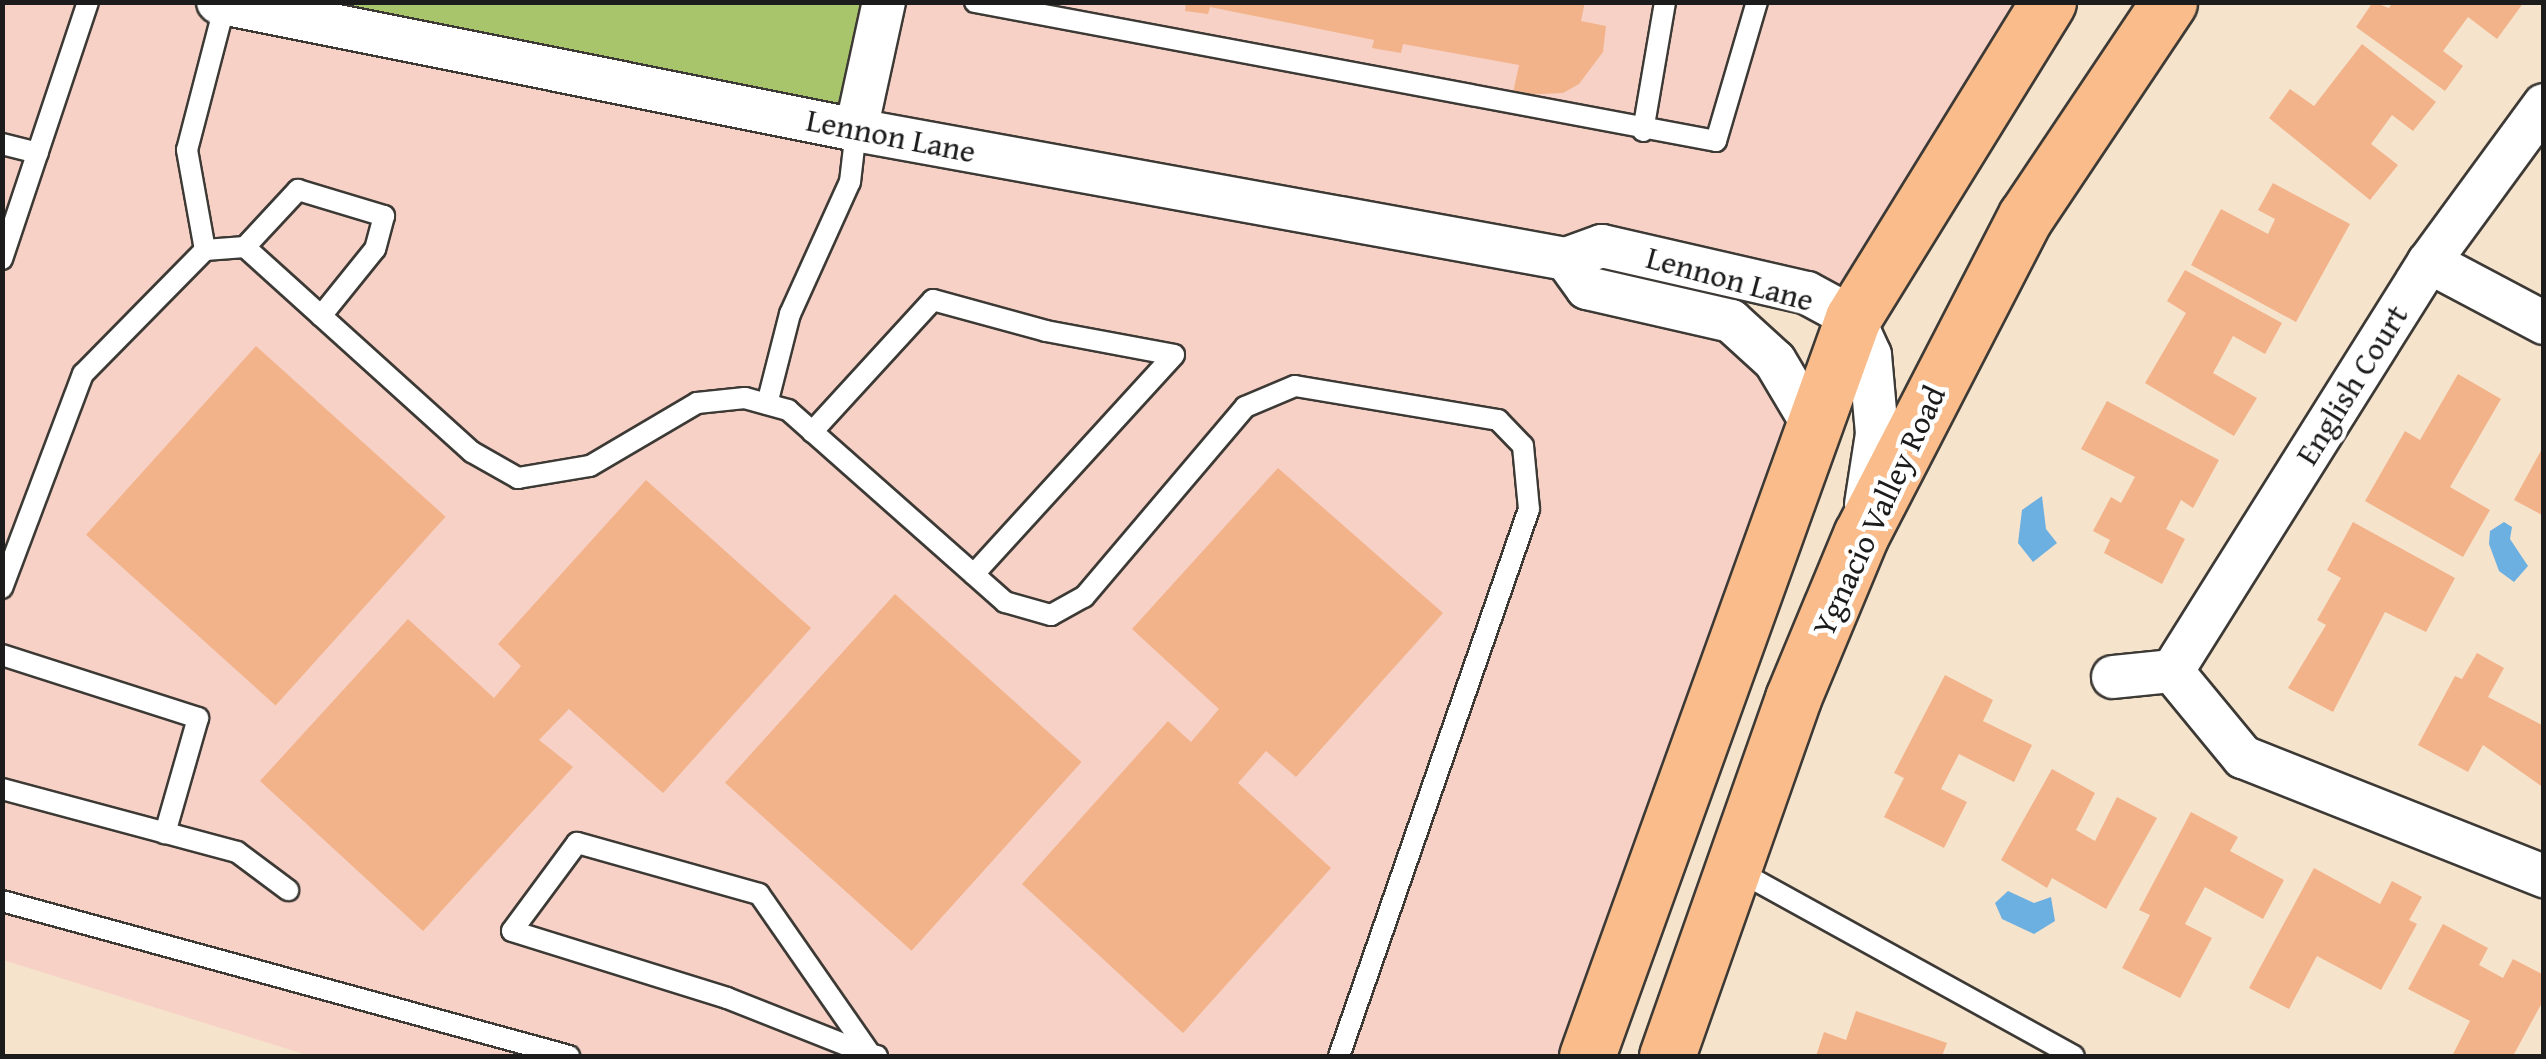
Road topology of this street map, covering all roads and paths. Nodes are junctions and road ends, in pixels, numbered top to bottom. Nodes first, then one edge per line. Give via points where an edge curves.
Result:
1 (88, 2) edge
2 (884, 2) edge
3 (975, 2) edge
4 (1665, 2) edge
5 (1757, 2) edge
6 (2048, 2) edge
7 (2169, 2) edge
8 (222, 3) edge
9 (2544, 105) edge
10 (856, 130) junction
11 (1644, 131) junction
12 (2, 144) edge
13 (38, 153) junction
14 (245, 248) junction
15 (205, 250) junction
16 (2, 259) edge
17 (1566, 259) junction
18 (2430, 262) junction
19 (321, 316) junction
20 (1852, 318) junction
21 (2544, 323) edge
22 (767, 404) junction
23 (1813, 426) junction
24 (812, 432) junction
25 (1861, 534) junction
26 (974, 574) junction
27 (2, 588) edge
28 (2, 655) edge
29 (2172, 671) junction
30 (2113, 678) dead end
31 (2, 788) edge
32 (166, 833) junction
33 (1732, 868) junction
34 (2544, 876) edge
35 (288, 890) dead end
36 (2, 901) edge
37 (569, 1056) edge
38 (874, 1056) edge
39 (1339, 1056) edge
40 (1587, 1056) edge
41 (1667, 1056) edge
42 (2074, 1056) edge

1 - 13 lane
2 - 10 street
3 - 11 lane
4 - 11 lane
5 - 11 lane via 1716,141
6 - 20 highway
7 - 25 highway, Ygnacio Valley Road via 2026,216
8 - 10 street, Lennon Lane
8 - 15 lane via 187,150
9 - 18 street, English Court
10 - 17 street, Lennon Lane
10 - 22 lane via 850,182 790,314
12 - 13 lane
13 - 16 lane
14 - 15 lane
14 - 19 lane
14 - 19 lane via 298,190 384,216 375,249
15 - 27 lane via 83,374
17 - 20 street, Lennon Lane via 1602,246 1806,293
17 - 23 street, Lennon Lane via 1587,288 1731,321 1775,361
18 - 21 street
18 - 29 street, English Court
19 - 22 lane via 472,452 518,478 590,466 697,403 745,398
20 - 23 highway
20 - 25 street, Lennon Lane via 1870,354 1877,434
22 - 24 lane via 788,410
23 - 40 highway
24 - 26 lane
24 - 26 lane via 933,300 1046,331 1174,355
25 - 33 highway, Ygnacio Valley Road
26 - 39 lane via 1005,602 1050,615 1084,597 1245,407 1296,386 1498,420 1523,446 1529,509
28 - 32 lane via 198,718
29 - 30 street
29 - 34 street via 2243,757
31 - 32 lane
32 - 35 lane via 237,852
33 - 41 highway, Ygnacio Valley Road
33 - 42 lane
36 - 37 lane
38 - 38 lane via 726,998 512,931 577,843 758,894

